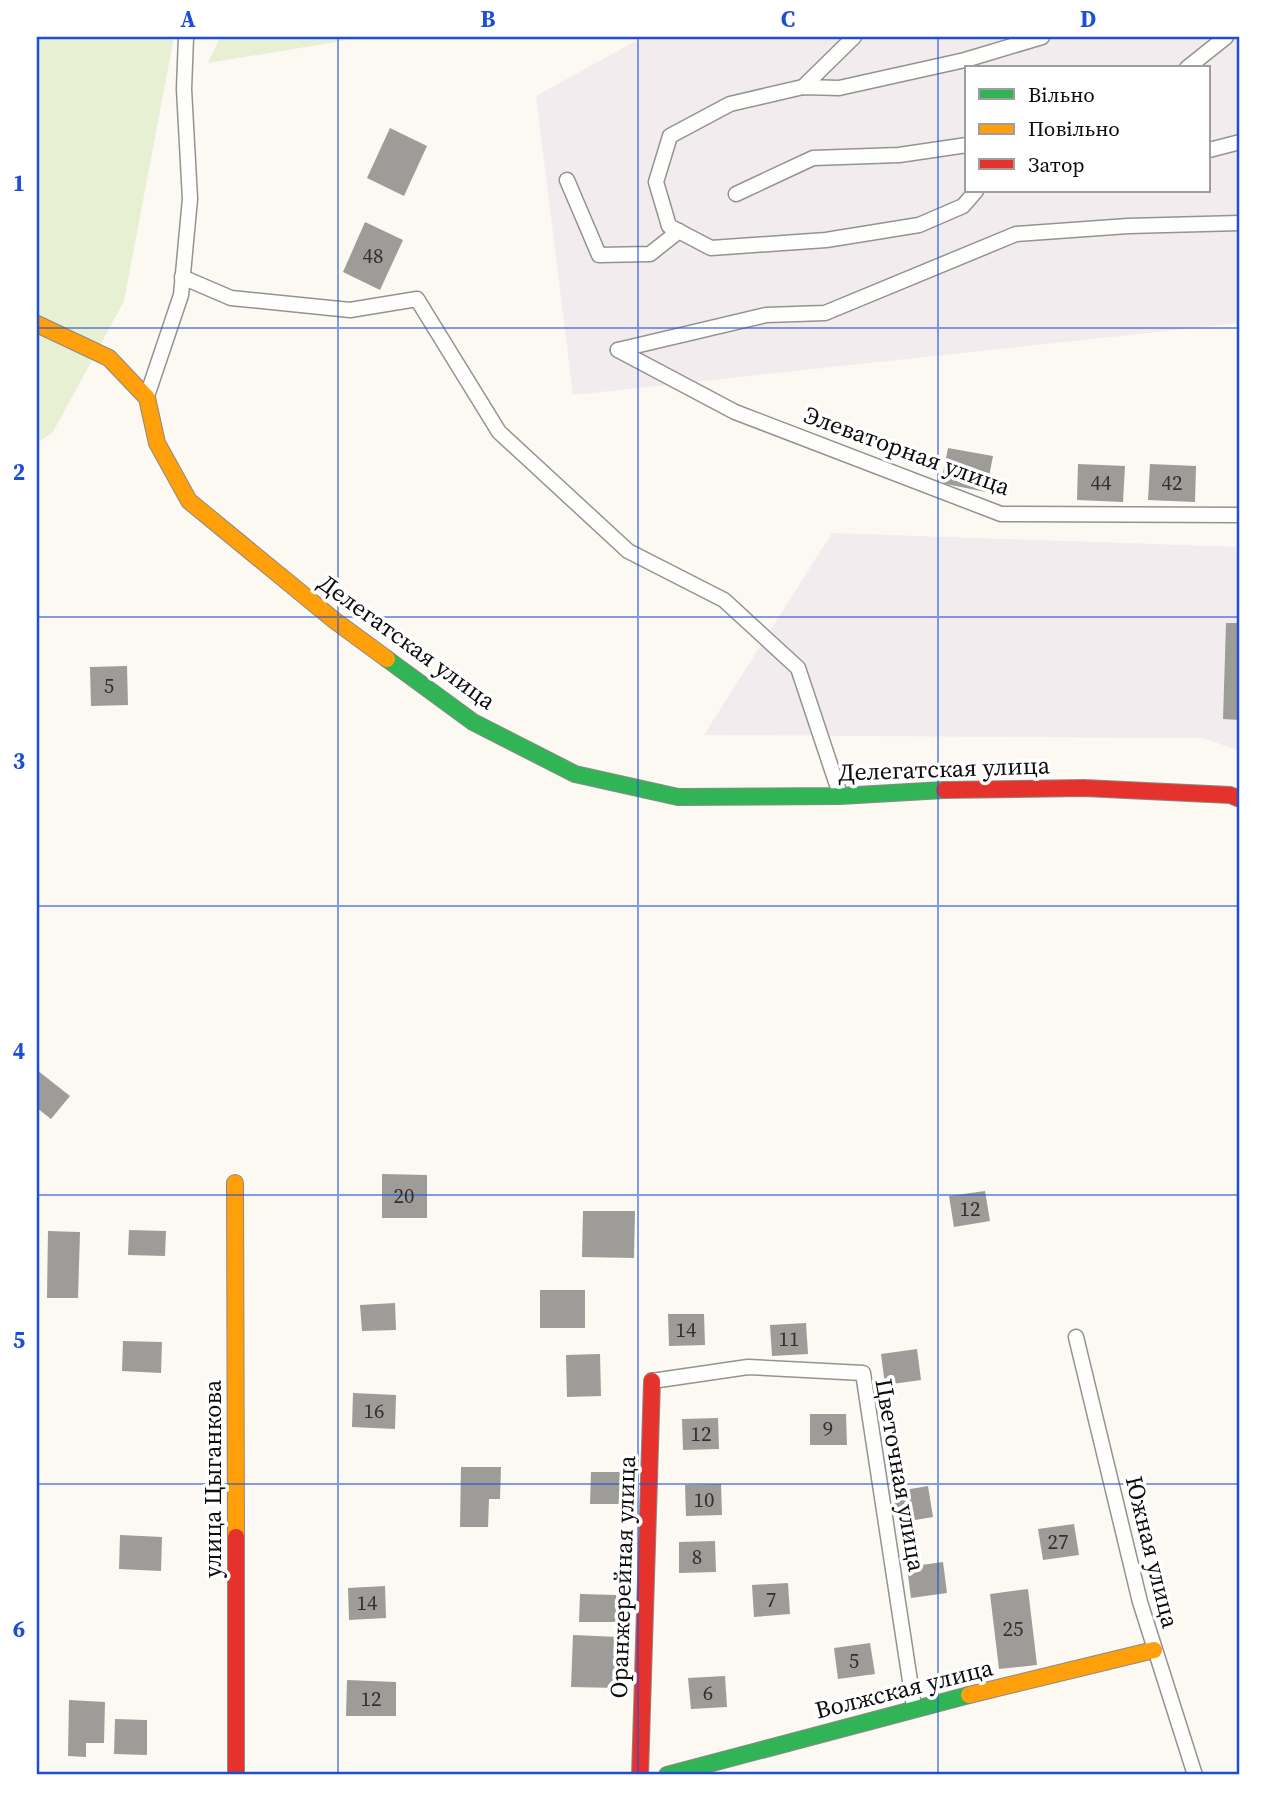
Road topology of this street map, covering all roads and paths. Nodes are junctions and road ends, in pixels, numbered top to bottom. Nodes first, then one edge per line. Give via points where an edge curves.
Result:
1 (186, 37) edge
2 (855, 37) edge
3 (1042, 37) edge
4 (1226, 37) edge
5 (1190, 66) edge
6 (803, 87) junction
7 (1240, 142) edge
8 (965, 145) edge
9 (1210, 150) edge
10 (567, 180) dead end
11 (975, 192) edge
12 (736, 194) dead end
13 (1240, 223) edge
14 (679, 231) junction
15 (182, 277) junction
16 (37, 324) edge
17 (146, 398) junction
18 (1240, 515) edge
19 (840, 796) junction
20 (1240, 799) edge
21 (235, 1183) dead end
22 (1076, 1337) dead end
23 (652, 1381) joint
24 (1154, 1650) junction
25 (914, 1708) junction
26 (236, 1775) edge
27 (640, 1775) edge
28 (667, 1775) edge
29 (1195, 1775) edge

1 - 15 lane via 190,199
2 - 6 lane
3 - 6 lane via 965,60 839,88
4 - 5 lane
6 - 14 lane via 730,104 670,136 656,182 669,226
7 - 9 lane
8 - 12 lane via 900,155 813,158
10 - 14 lane via 599,255 650,254
11 - 14 lane via 963,206 919,225 826,240 711,248
13 - 18 lane, Элеваторная улица via 1016,234 825,313 766,315 618,350 735,412 1001,514
15 - 17 lane via 181,295
15 - 19 lane via 230,299 350,310 417,299 499,432 628,551 724,600 798,668
16 - 17 street, Делегатская улица via 109,358
17 - 19 street, Делегатская улица via 157,443 189,501 334,620 473,722 575,774 678,797
19 - 20 street, Делегатская улица via 973,788 1084,788
21 - 26 street, улица Цыганкова
22 - 24 lane, Южная улица
23 - 25 lane, Цветочная улица via 748,1367 863,1373
23 - 27 street, Оранжерейная улица
24 - 25 street, Волжская улица
24 - 29 lane, Южная улица
25 - 28 street, Волжская улица

